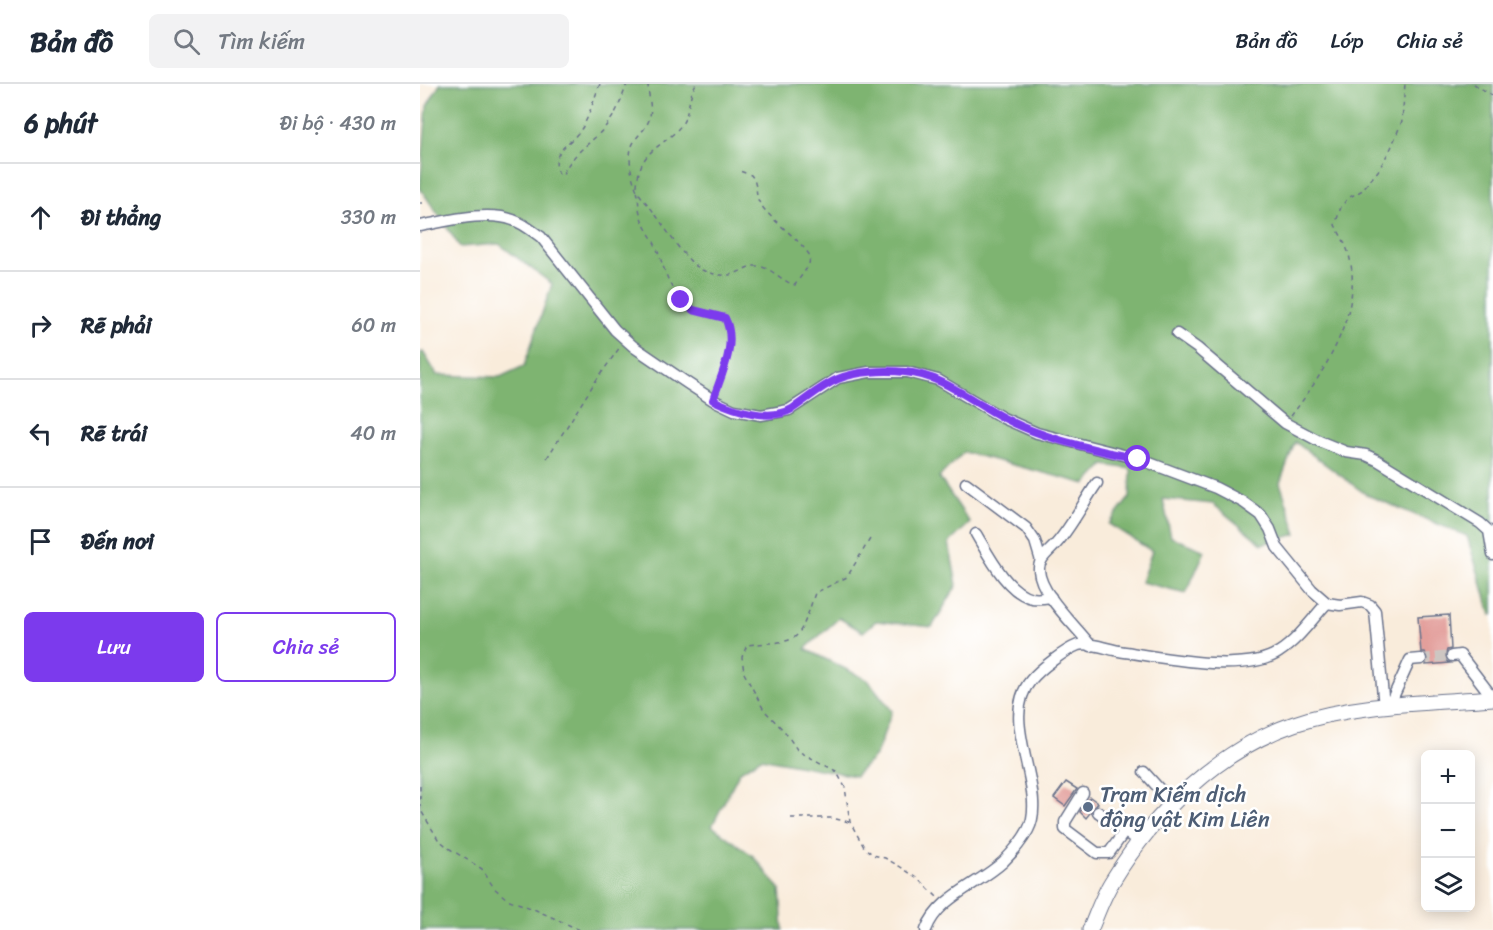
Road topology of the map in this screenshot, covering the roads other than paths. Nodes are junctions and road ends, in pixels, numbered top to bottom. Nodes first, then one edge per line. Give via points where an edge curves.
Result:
1 (420, 226) edge
2 (1177, 334) dead end
3 (966, 483) dead end
4 (1097, 483) dead end
5 (976, 534) dead end
6 (1493, 555) edge
7 (1041, 561) junction
8 (1051, 597) junction
9 (1327, 603) junction
10 (1090, 646) junction
11 (1452, 656) tunnel mouth
12 (1421, 659) tunnel mouth
13 (1493, 698) edge
14 (1387, 707) junction
15 (1144, 772) dead end
16 (1083, 793) dead end
17 (1173, 804) junction
18 (1098, 812) dead end
19 (1125, 831) junction
20 (1139, 842) junction
21 (926, 930) edge
22 (1090, 930) edge

1 - 9 street via 458,219 513,219 541,237 615,330 713,400 734,410 761,415 789,410 838,378 869,372 907,372 938,380 1037,433 1150,463 1215,488 1262,515 1277,547
2 - 6 street via 1285,423 1346,452 1377,460 1480,523 1489,531
3 - 7 street via 1026,528
4 - 7 street via 1062,537
5 - 8 street via 995,565 1022,595 1034,599
7 - 8 street via 1039,573
8 - 10 street
9 - 10 street via 1279,652 1264,658 1230,664
9 - 14 street via 1362,602 1375,610
10 - 21 street via 1080,645 1056,659 1030,681 1023,697 1019,725 1033,803 1027,831 1004,862 944,904 932,916
11 - 13 street via 1460,655
12 - 14 street via 1410,660
13 - 14 highway
14 - 17 highway via 1294,724 1254,742 1216,766
15 - 17 street
16 - 19 street via 1065,822 1065,829 1104,854 1109,853
17 - 20 highway
18 - 19 street
19 - 20 street
20 - 22 highway via 1112,881

